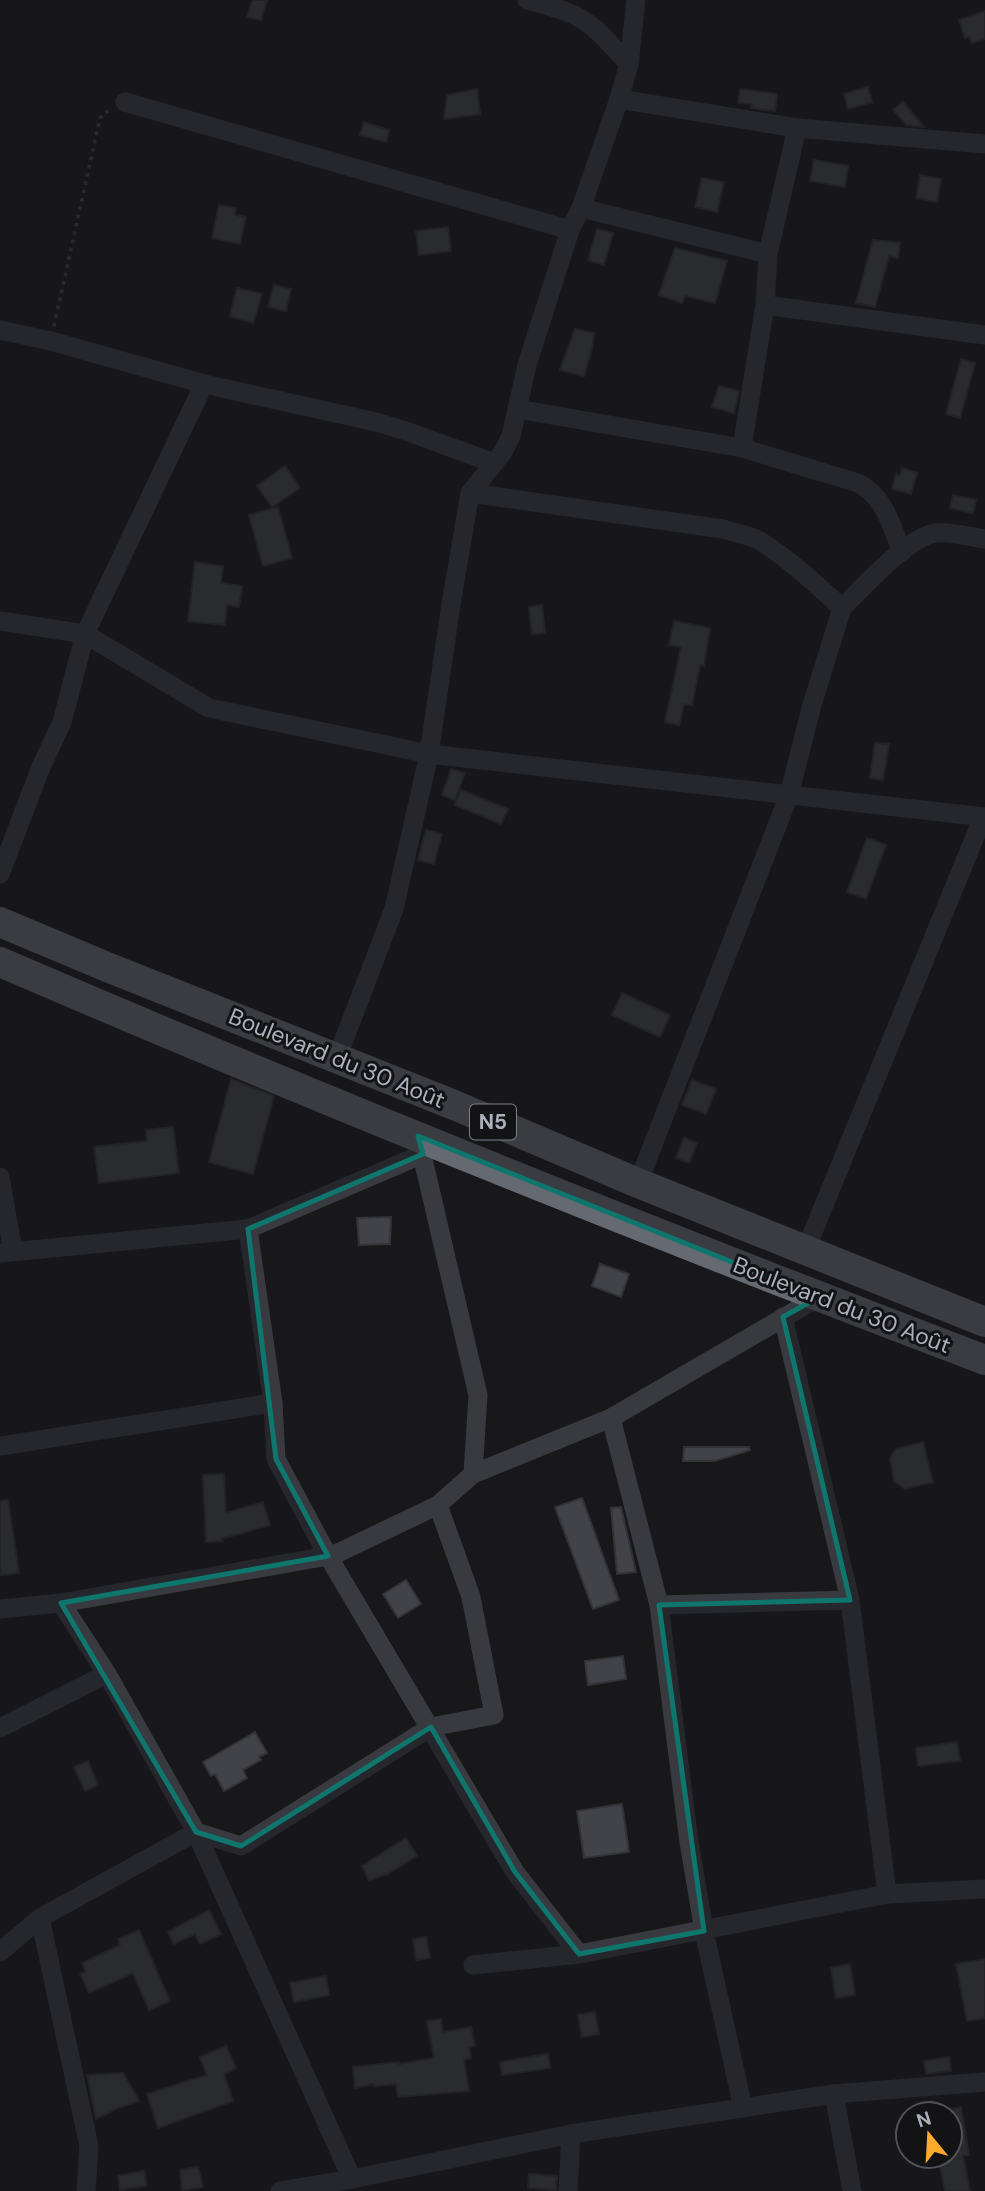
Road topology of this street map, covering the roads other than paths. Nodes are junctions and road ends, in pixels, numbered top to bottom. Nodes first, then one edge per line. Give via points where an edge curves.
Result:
1 (527, 0) edge
2 (636, 0) edge
3 (629, 64) junction
4 (619, 99) junction
5 (125, 102) road end
6 (797, 128) junction
7 (985, 144) edge
8 (581, 208) junction
9 (570, 230) junction
10 (768, 254) junction
11 (765, 305) junction
12 (0, 330) edge
13 (985, 335) edge
14 (204, 384) junction
15 (517, 410) junction
16 (742, 448) junction
17 (494, 463) junction
18 (470, 493) junction
19 (985, 539) edge
20 (902, 552) junction
21 (842, 608) junction
22 (0, 621) edge
23 (85, 634) junction
24 (429, 754) junction
25 (789, 795) junction
26 (984, 817) edge
27 (0, 874) edge
28 (0, 922) edge
29 (0, 962) edge
30 (337, 1058) junction
31 (420, 1145) junction
32 (0, 1177) edge
33 (638, 1183) junction
34 (248, 1229) junction
35 (806, 1249) junction
36 (6, 1252) edge
37 (819, 1297) junction
38 (783, 1317) junction
39 (984, 1320) edge
40 (985, 1360) edge
41 (273, 1403) junction
42 (611, 1418) junction
43 (0, 1446) edge
44 (473, 1474) junction
45 (438, 1505) junction
46 (328, 1556) junction
47 (850, 1600) junction
48 (61, 1603) junction
49 (659, 1605) junction
50 (0, 1609) edge
51 (107, 1674) junction
52 (431, 1727) junction
53 (0, 1728) edge
54 (197, 1832) junction
55 (985, 1889) edge
56 (887, 1894) junction
57 (40, 1918) junction
58 (704, 1931) junction
59 (0, 1952) edge
60 (579, 1954) junction
61 (473, 1965) dead end
62 (985, 2082) edge
63 (834, 2094) junction
64 (743, 2108) junction
65 (571, 2134) junction
66 (352, 2179) junction
67 (86, 2191) edge
68 (280, 2191) edge
69 (568, 2191) edge
70 (852, 2191) edge

1 - 3 street via 579,17
2 - 3 street
3 - 4 street
4 - 6 street
4 - 8 street
5 - 9 street
6 - 7 street
6 - 10 street
8 - 9 street
8 - 10 street
9 - 15 street
10 - 11 street
11 - 13 street
11 - 16 street
12 - 14 street
14 - 17 street via 376,422
14 - 23 street
15 - 16 street
15 - 17 street via 507,445
16 - 20 street via 871,490
17 - 18 street
18 - 21 street via 740,534 758,540
18 - 24 street
19 - 20 street via 939,532 915,540
20 - 21 street
21 - 25 street
22 - 23 street
23 - 24 street via 209,708
23 - 27 street via 62,722
24 - 25 street
24 - 30 street via 394,909
25 - 26 street
25 - 33 street
26 - 35 street
28 - 30 highway, Boulevard du 30 Août / N5
29 - 31 highway, Boulevard du 30 Août / N5
30 - 33 highway, Boulevard du 30 Août / N5
31 - 34 street
31 - 37 highway, Boulevard du 30 Août / N5
31 - 44 street via 478,1395
32 - 36 street
33 - 35 highway, Boulevard du 30 Août / N5
34 - 36 street
34 - 41 street
35 - 39 highway, Boulevard du 30 Août / N5
37 - 38 street
37 - 40 highway, Boulevard du 30 Août / N5
38 - 42 street
38 - 47 street
41 - 43 street
41 - 46 street via 276,1459
42 - 44 street
42 - 49 street
44 - 45 street
45 - 46 street
45 - 52 street via 471,1597 495,1715
46 - 48 street
46 - 52 street
47 - 49 street
47 - 56 street
48 - 50 street
48 - 51 street
49 - 58 street
51 - 53 street
51 - 54 street
52 - 54 street via 241,1846
52 - 60 street via 515,1872
54 - 57 street
54 - 66 street
55 - 56 street
56 - 58 street
57 - 59 street
57 - 67 street via 89,2146
58 - 60 street
58 - 64 street
60 - 61 street
62 - 63 street
63 - 64 street
63 - 70 street
64 - 65 street
65 - 66 street
65 - 69 street
66 - 68 street

